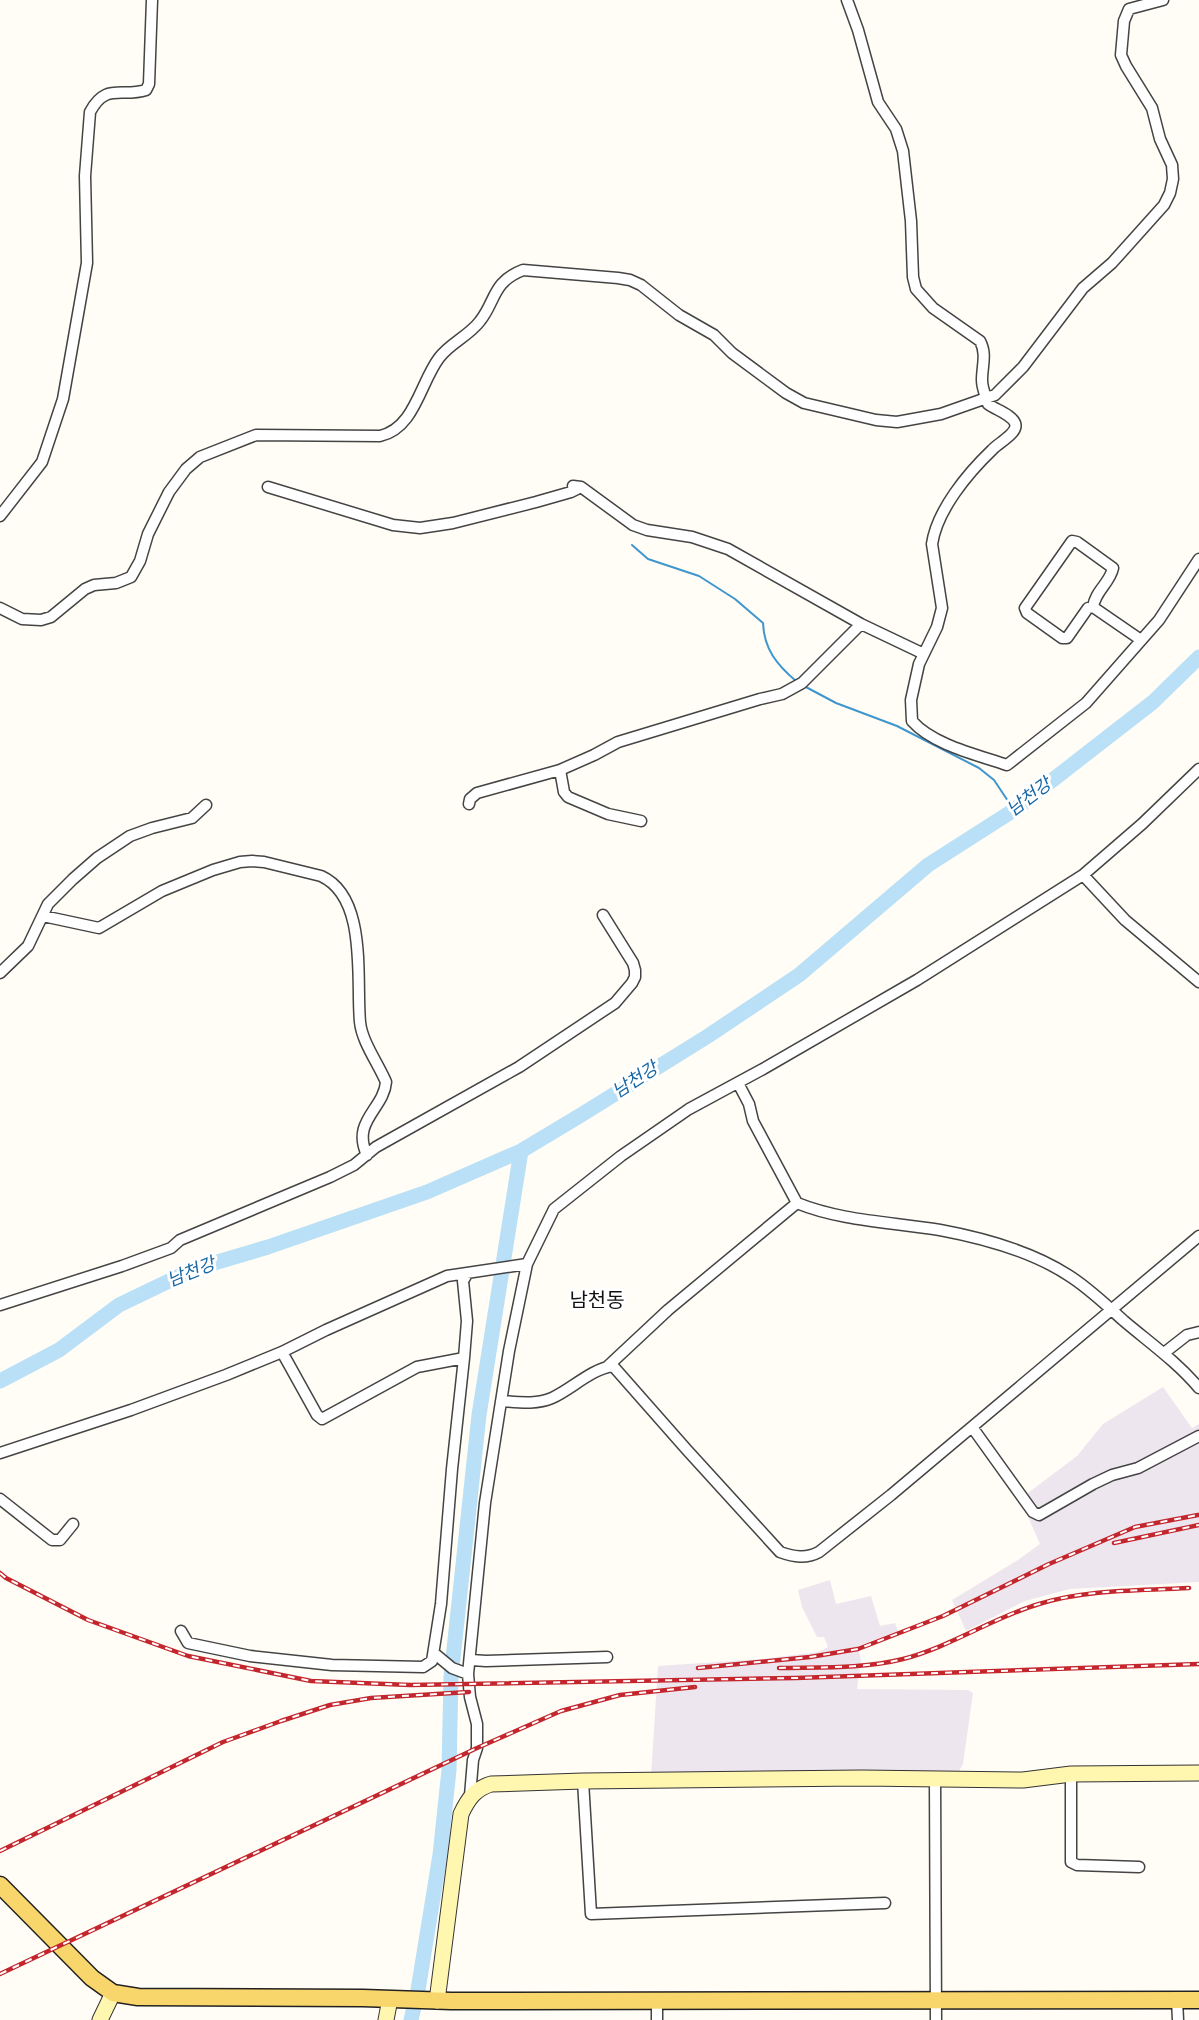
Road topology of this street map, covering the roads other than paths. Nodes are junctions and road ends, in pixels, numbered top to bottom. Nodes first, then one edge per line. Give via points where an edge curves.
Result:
1 (152, 0) edge
2 (847, 0) edge
3 (1163, 0) edge
4 (1148, 3) edge
5 (986, 398) junction
6 (268, 487) dead end
7 (0, 516) edge
8 (1199, 559) edge
9 (1093, 607) junction
10 (0, 608) edge
11 (861, 624) junction
12 (1141, 640) junction
13 (924, 654) junction
14 (1199, 769) edge
15 (560, 770) junction
16 (469, 804) dead end
17 (206, 805) dead end
18 (641, 821) dead end
19 (1083, 875) junction
20 (603, 915) dead end
21 (43, 916) junction
22 (0, 974) edge
23 (1199, 982) edge
24 (738, 1083) junction
25 (367, 1155) junction
26 (796, 1203) junction
27 (1199, 1236) edge
28 (522, 1265) junction
29 (467, 1274) junction
30 (0, 1305) edge
31 (1112, 1309) junction
32 (1199, 1332) edge
33 (282, 1352) junction
34 (1164, 1353) junction
35 (464, 1358) junction
36 (607, 1366) junction
37 (1199, 1388) edge
38 (501, 1401) junction
39 (972, 1427) junction
40 (1199, 1436) edge
41 (0, 1453) edge
42 (0, 1499) edge
43 (73, 1524) dead end
44 (181, 1631) dead end
45 (435, 1653) junction
46 (607, 1657) dead end
47 (471, 1660) junction
48 (468, 1674) junction
49 (1199, 1773) edge
50 (1071, 1774) junction
51 (935, 1778) junction
52 (583, 1781) junction
53 (470, 1796) junction
54 (1139, 1867) dead end
55 (0, 1885) edge
56 (885, 1903) dead end
57 (114, 1993) junction
58 (382, 1999) junction
59 (936, 1999) junction
60 (433, 2000) junction
61 (1178, 2000) junction
62 (1199, 2000) edge
63 (657, 2001) junction
64 (100, 2020) edge
65 (386, 2020) edge
66 (657, 2020) edge
67 (936, 2020) edge
68 (1178, 2020) edge

1 - 7 street via 146,90 105,93 90,112 85,176 87,263 63,399 42,462
2 - 5 street via 878,102 896,129 903,151 916,289 933,308 980,341 984,348 982,380
3 - 4 street
4 - 5 street via 1129,9 1121,54 1152,108 1172,165 1170,193 1164,205 1112,263 1083,288 1023,367 995,395
5 - 10 street via 941,414 897,422 816,407 786,393 714,335 679,315 641,285 630,280 523,270 499,288 476,326 441,355 409,415 389,433 256,435 200,457 170,492 131,577 85,589 51,617 41,620 22,619
5 - 13 street via 991,406 1010,416 1015,428 965,480 933,535 942,608
6 - 11 street via 393,525 420,528 463,521 572,492 577,486 633,525 728,549
8 - 12 street
9 - 9 street via 1088,608 1067,638 1025,608 1071,541 1113,568
9 - 12 street
11 - 13 street
11 - 15 street via 802,682 782,694 650,731
12 - 13 street via 1086,703 1007,765 941,741 912,721 913,687
14 - 19 street
15 - 16 street via 477,793
15 - 18 street via 568,797 608,814
17 - 21 street via 192,818 152,828 116,844 73,879 48,904
19 - 23 street via 1125,920
19 - 24 street via 917,980
20 - 25 street via 635,970 632,983 615,1003 519,1067
21 - 22 street via 28,946
21 - 25 street via 99,928 162,891 240,862 264,862 331,880 346,900 353,925 363,1036 386,1082 383,1096 365,1124 363,1143
24 - 26 street via 753,1121
24 - 28 street via 679,1116 555,1209
25 - 30 street via 330,1177 180,1240 171,1248
26 - 31 street via 834,1214 962,1235 1016,1251 1069,1275
26 - 36 street
27 - 31 street
28 - 29 street
28 - 38 street
29 - 33 street via 447,1276 420,1287
29 - 35 street via 463,1281 467,1321
31 - 34 street
31 - 39 street
32 - 34 street via 1187,1335
33 - 35 street via 322,1419 417,1367
33 - 41 street via 131,1410
34 - 37 street
35 - 45 street
36 - 38 street via 550,1399 532,1403
36 - 39 street via 613,1366 780,1552 790,1556 809,1557 819,1552
38 - 47 street via 484,1503
39 - 40 street via 1039,1515 1093,1484 1138,1468
42 - 43 street via 52,1540 60,1540
44 - 45 street via 188,1643 250,1656 332,1665 423,1667
45 - 48 street via 452,1668
46 - 47 street
47 - 48 street
48 - 53 street via 477,1724
49 - 50 main road
50 - 51 main road via 1023,1780
50 - 54 street via 1071,1862
51 - 52 main road
51 - 59 street
52 - 53 main road via 491,1784
52 - 56 street via 591,1914
53 - 60 main road via 459,1825
55 - 57 main road via 92,1978
57 - 58 main road via 138,1997
57 - 64 main road
58 - 60 main road
58 - 65 main road
59 - 61 main road
59 - 63 main road
59 - 67 street
60 - 63 main road
61 - 62 main road
61 - 68 street
63 - 66 street

